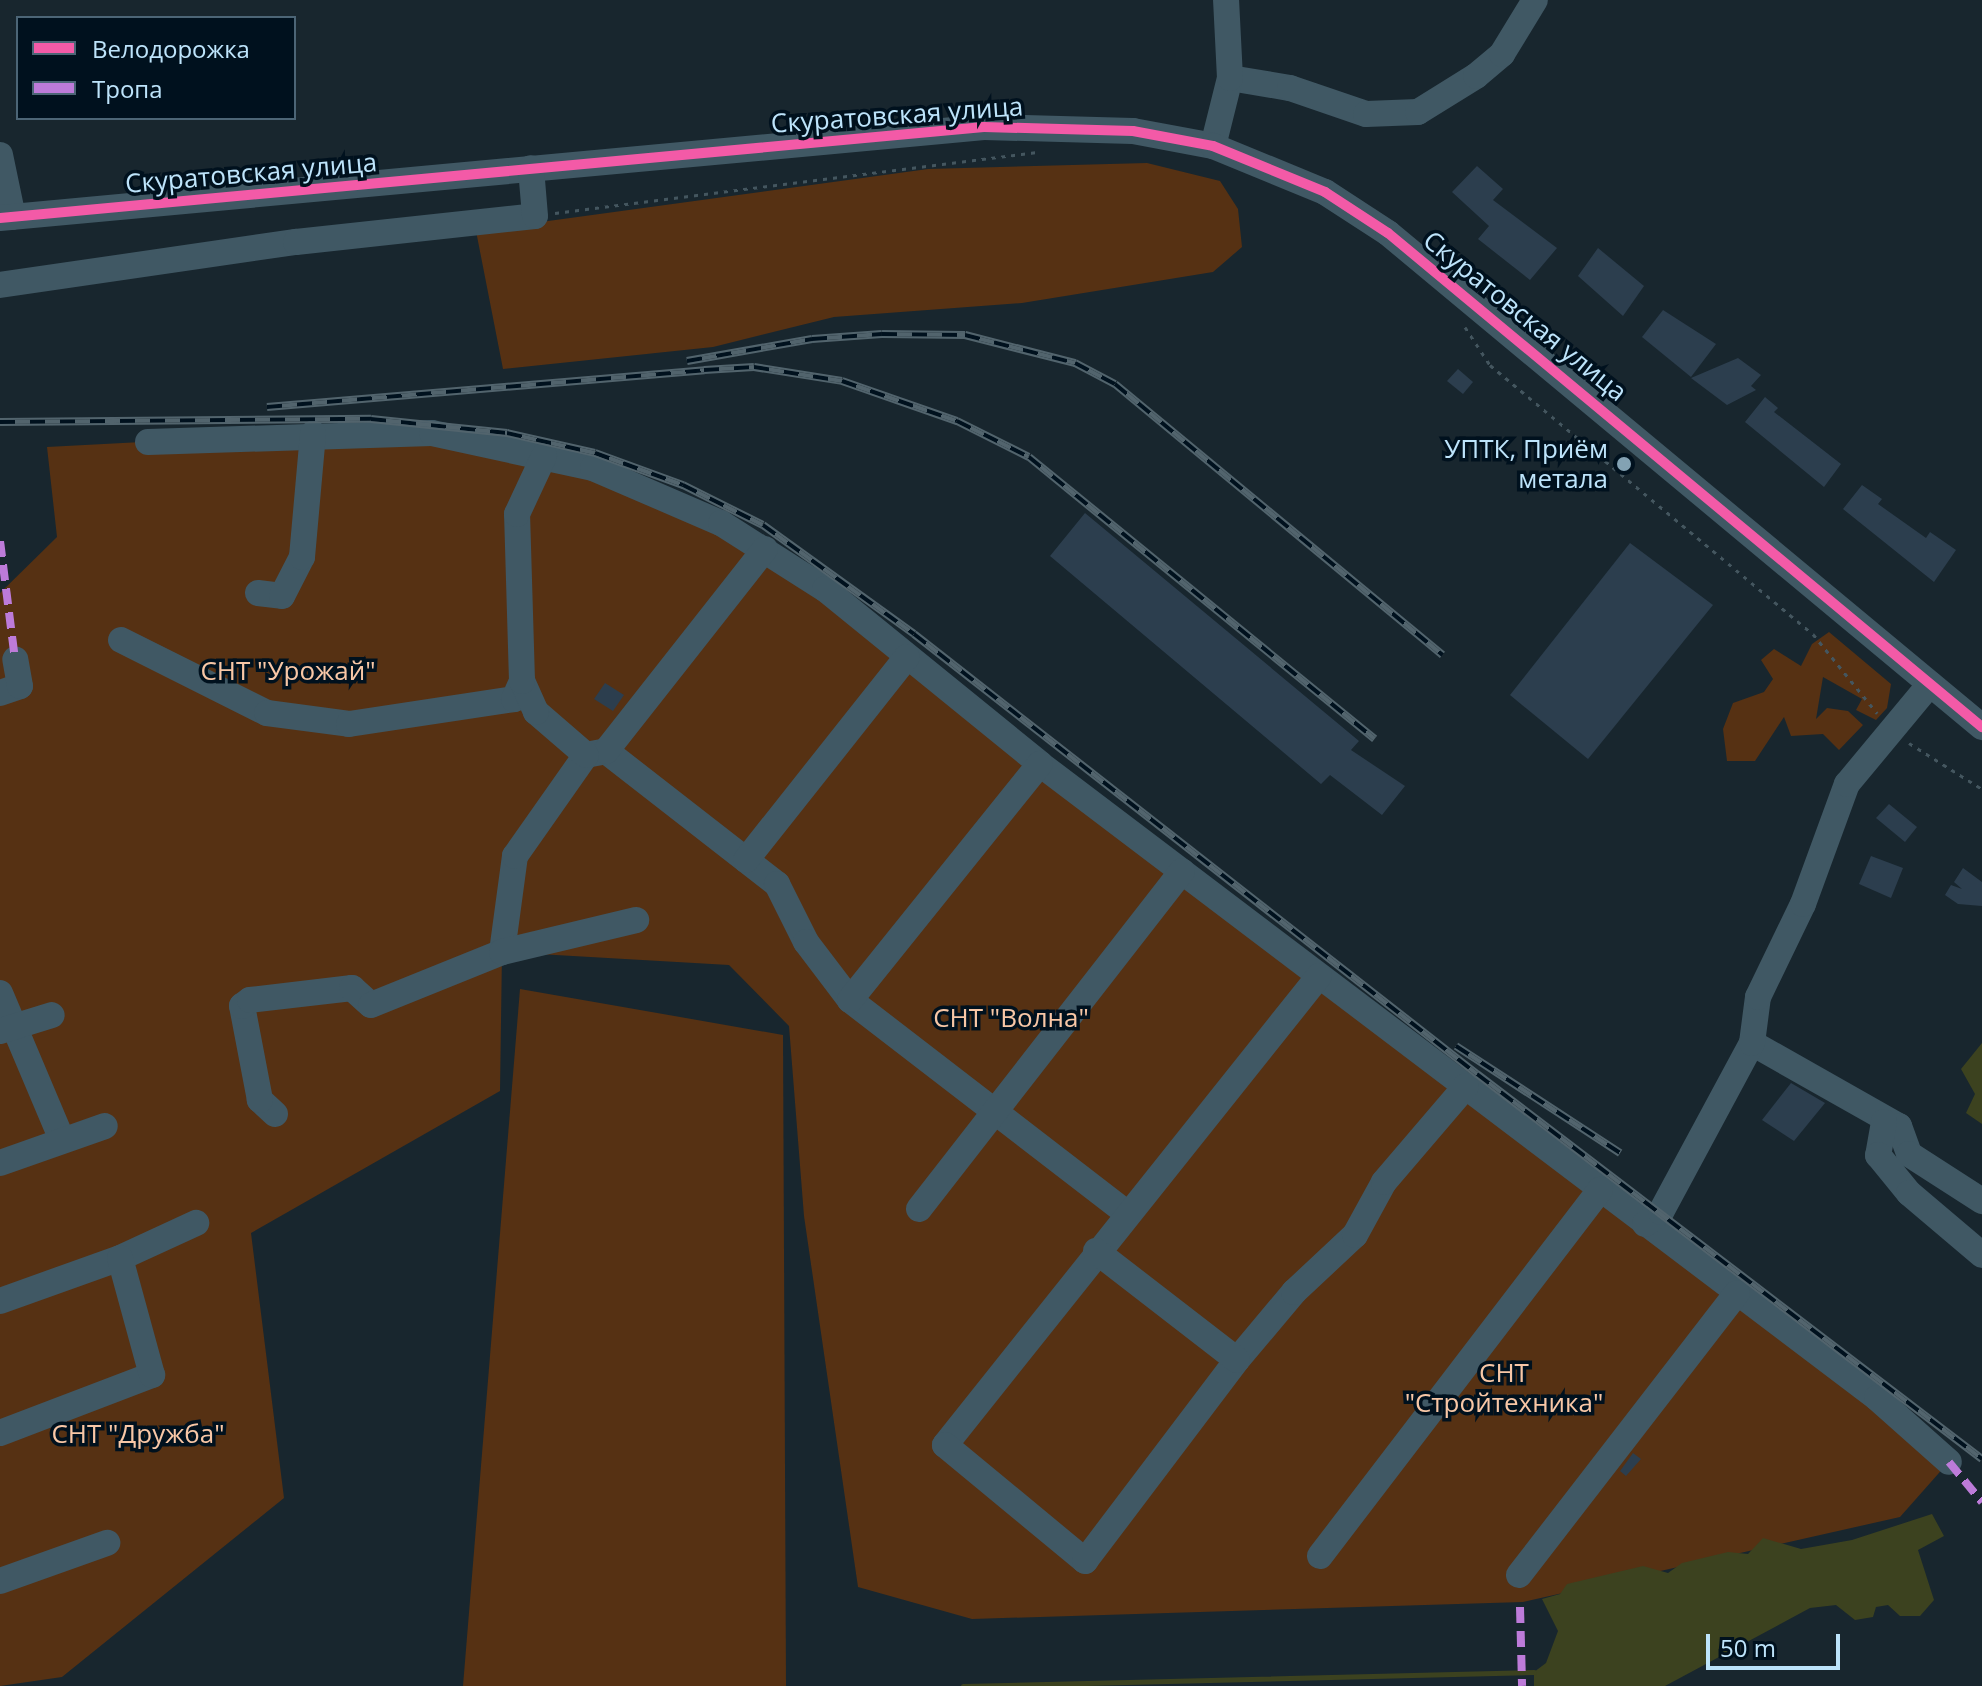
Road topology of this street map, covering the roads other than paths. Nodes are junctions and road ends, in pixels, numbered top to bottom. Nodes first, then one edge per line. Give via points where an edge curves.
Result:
1 (1226, 0) edge
2 (1535, 0) edge
3 (1230, 78) junction
4 (1213, 146) junction
5 (0, 155) edge
6 (531, 168) junction
7 (7, 217) edge
8 (0, 285) edge
9 (313, 433) junction
10 (148, 442) dead end
11 (544, 456) junction
12 (765, 549) junction
13 (258, 593) dead end
14 (121, 640) dead end
15 (907, 657) junction
16 (15, 659) dead end
17 (522, 681) junction
18 (1930, 684) junction
19 (0, 693) edge
20 (1977, 713) edge
21 (596, 753) junction
22 (1040, 764) junction
23 (746, 860) junction
24 (1182, 871) junction
25 (636, 920) dead end
26 (502, 952) junction
27 (1319, 976) junction
28 (0, 993) edge
29 (850, 1000) junction
30 (52, 1015) dead end
31 (7, 1028) edge
32 (1752, 1043) junction
33 (1466, 1086) junction
34 (994, 1113) junction
35 (275, 1114) dead end
36 (1884, 1122) junction
37 (105, 1126) dead end
38 (62, 1140) junction
39 (0, 1163) edge
40 (1600, 1190) junction
41 (1982, 1201) edge
42 (919, 1209) dead end
43 (1127, 1213) junction
44 (196, 1223) dead end
45 (1645, 1224) junction
46 (1096, 1251) junction
47 (1982, 1255) edge
48 (120, 1258) junction
49 (1737, 1293) junction
50 (0, 1301) edge
51 (1237, 1360) junction
52 (0, 1433) edge
53 (1949, 1462) dead end
54 (107, 1543) dead end
55 (1320, 1556) dead end
56 (1519, 1575) dead end
57 (0, 1581) edge

1 - 3 street
2 - 3 street via 1502,54 1418,112 1366,114 1275,84
3 - 4 street
4 - 6 street, Скуратовская улица via 1133,131 984,127
4 - 18 street, Скуратовская улица via 1325,192 1400,242
5 - 7 street
6 - 7 street, Скуратовская улица
6 - 8 street via 535,216 296,242
9 - 10 street
9 - 11 street via 432,433
9 - 13 street via 302,557 282,596
11 - 12 street via 593,468 721,523
11 - 17 street via 517,514
12 - 15 street via 825,589
12 - 21 street
14 - 17 street via 267,713 349,724 514,699
15 - 22 street
15 - 23 street
16 - 19 street via 20,686
17 - 21 street via 536,712
18 - 20 street, Скуратовская улица
18 - 32 street via 1847,784 1803,904 1758,997
21 - 23 street
21 - 26 street via 515,856
22 - 24 street
22 - 29 street
23 - 29 street via 777,884 806,942
24 - 27 street
24 - 34 street
25 - 26 street
26 - 35 street via 371,1005 352,988 250,1000 242,1006 260,1100
27 - 33 street
27 - 43 street
28 - 31 street
29 - 34 street
30 - 31 street
31 - 38 street
32 - 36 street
32 - 45 street via 1661,1212
33 - 40 street
33 - 51 street via 1384,1182 1355,1235 1294,1292
34 - 42 street
34 - 43 street
36 - 41 street via 1899,1126 1909,1154
36 - 47 street via 1878,1155 1909,1193
37 - 38 street
38 - 39 street
40 - 45 street
40 - 55 street
43 - 46 street
44 - 48 street
45 - 49 street
46 - 51 street
46 - 51 street via 945,1445 1085,1561
48 - 50 street
48 - 52 street via 152,1375
49 - 53 street via 1877,1398
49 - 56 street
54 - 57 street

